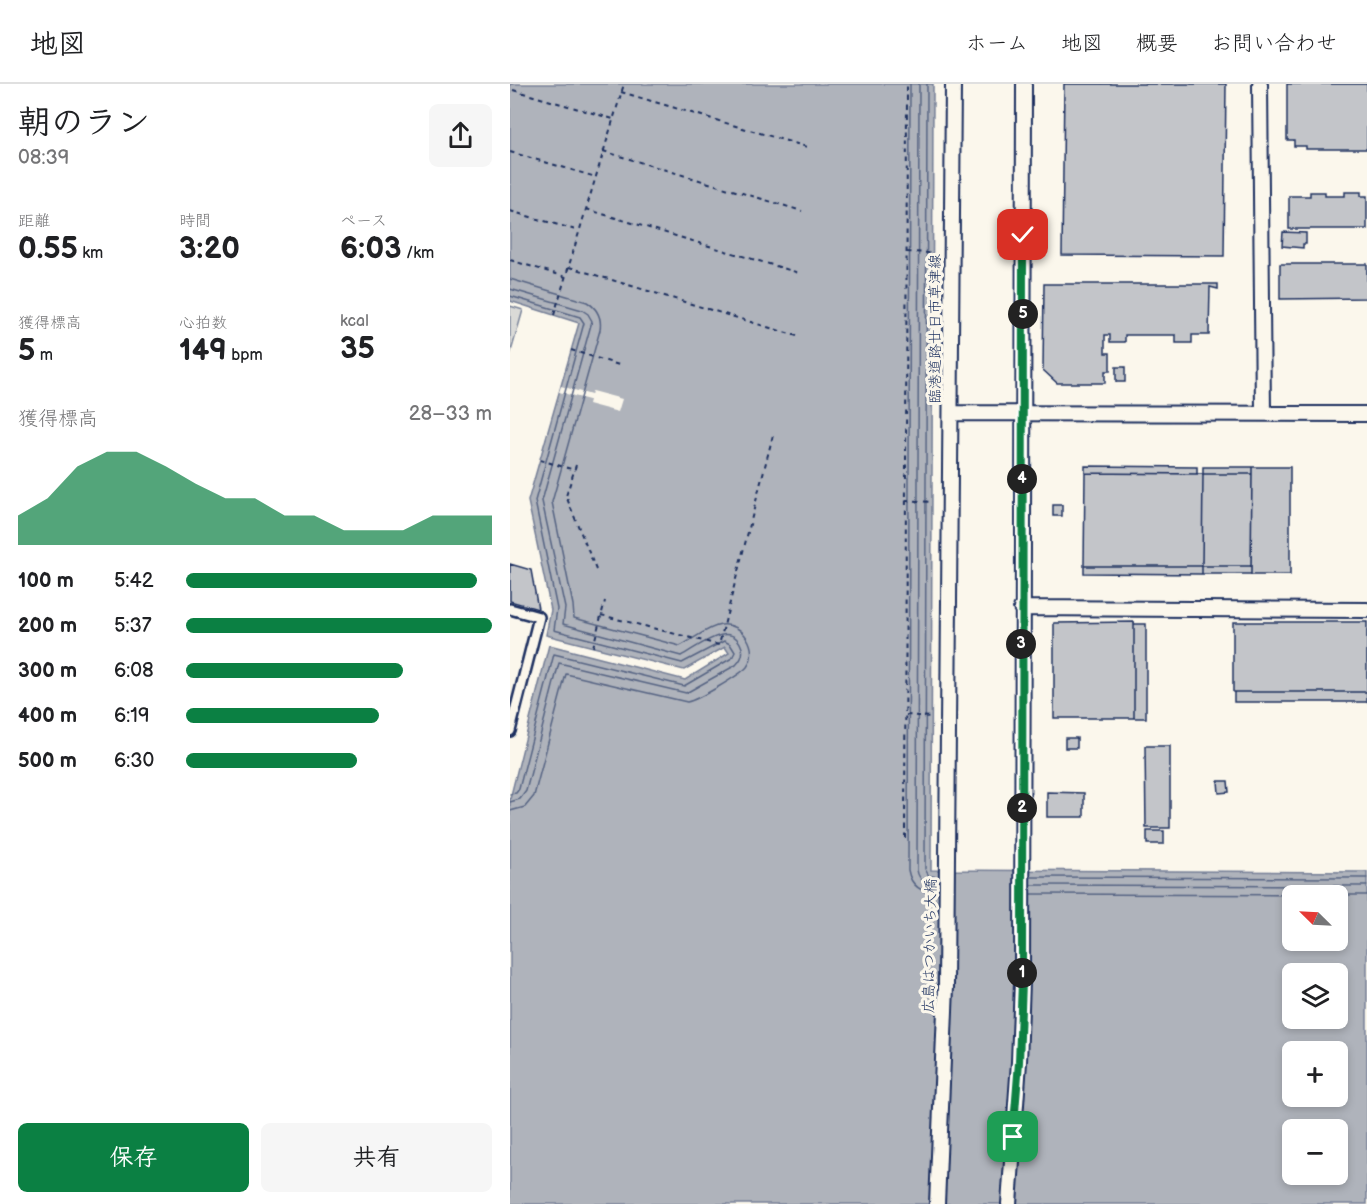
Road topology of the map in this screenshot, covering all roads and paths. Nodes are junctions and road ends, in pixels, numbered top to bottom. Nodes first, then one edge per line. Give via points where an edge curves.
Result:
1 (624, 84) edge
2 (907, 84) edge
3 (954, 84) edge
4 (1024, 84) edge
5 (1260, 84) edge
6 (513, 90) dead end
7 (621, 92) junction
8 (613, 120) junction
9 (807, 147) dead end
10 (603, 151) junction
11 (510, 152) edge
12 (596, 177) junction
13 (586, 209) junction
14 (510, 211) edge
15 (802, 211) dead end
16 (579, 231) junction
17 (907, 252) junction
18 (932, 253) dead end
19 (510, 260) edge
20 (569, 267) junction
21 (799, 273) dead end
22 (566, 277) junction
23 (554, 315) dead end
24 (797, 336) dead end
25 (571, 350) dead end
26 (622, 366) dead end
27 (951, 413) junction
28 (1022, 413) junction
29 (1263, 413) junction
30 (1367, 414) edge
31 (773, 435) dead end
32 (540, 460) dead end
33 (576, 465) dead end
34 (575, 470) junction
35 (906, 500) junction
36 (932, 502) dead end
37 (596, 570) dead end
38 (605, 601) dead end
39 (1021, 608) junction
40 (510, 609) edge
41 (1367, 610) edge
42 (601, 615) junction
43 (593, 647) dead end
44 (948, 688) joint
45 (906, 715) junction
46 (931, 717) dead end
47 (510, 730) edge
48 (906, 838) dead end
49 (937, 1204) edge
50 (1009, 1204) edge

1 - 7 path
2 - 17 path
3 - 27 street, 臨港道路廿日市草津線
4 - 28 street
5 - 29 street
6 - 8 path
7 - 8 path
7 - 9 path
8 - 10 path
10 - 12 path
10 - 15 path
11 - 12 path
12 - 13 path
13 - 16 path
13 - 21 path
14 - 16 path
16 - 20 path
17 - 18 path
17 - 35 path
19 - 22 path
20 - 22 path
20 - 24 path
22 - 23 path
25 - 26 path
27 - 28 street
27 - 44 street, 臨港道路廿日市草津線
28 - 29 street
28 - 39 street
29 - 30 street
31 - 42 path via 719,645
32 - 34 path
33 - 34 path
34 - 37 path via 566,496
35 - 36 path
35 - 45 path
38 - 42 path
39 - 41 street
39 - 50 street via 1022,982
40 - 47 street via 539,617
42 - 43 path
44 - 49 street, 広島はつかいち大橋 via 946,987
45 - 46 path
45 - 48 path

